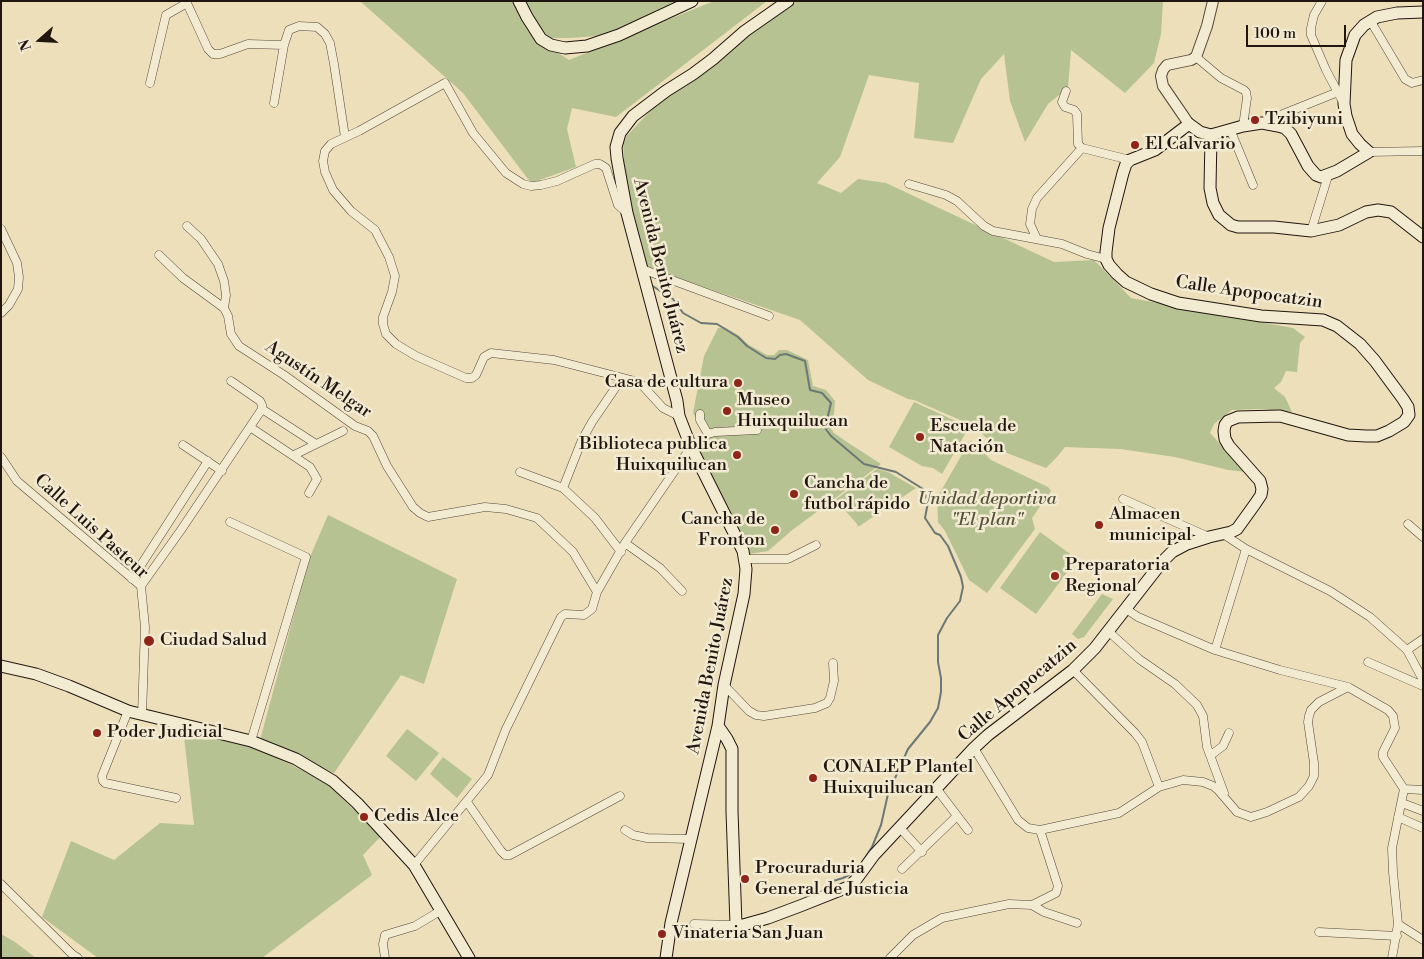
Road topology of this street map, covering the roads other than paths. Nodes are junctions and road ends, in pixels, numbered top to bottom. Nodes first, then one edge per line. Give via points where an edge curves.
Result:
1 (519, 1) edge
2 (692, 1) edge
3 (788, 1) edge
4 (1213, 1) edge
5 (1322, 1) edge
6 (186, 2) edge
7 (1423, 12) edge
8 (1370, 20) junction
9 (284, 45) junction
10 (1196, 56) junction
11 (1423, 80) edge
12 (150, 83) dead end
13 (1066, 91) dead end
14 (1338, 92) junction
15 (274, 103) dead end
16 (1344, 104) junction
17 (1262, 123) junction
18 (1189, 124) junction
19 (1243, 126) junction
20 (1230, 130) junction
21 (1212, 135) junction
22 (345, 137) junction
23 (1082, 148) junction
24 (1423, 151) edge
25 (1369, 152) junction
26 (1130, 160) junction
27 (1328, 176) junction
28 (909, 184) dead end
29 (1253, 185) dead end
30 (627, 213) junction
31 (187, 226) dead end
32 (1, 228) edge
33 (1311, 231) junction
34 (1423, 237) edge
35 (1036, 239) junction
36 (158, 255) dead end
37 (1106, 259) junction
38 (645, 270) junction
39 (224, 308) junction
40 (1, 313) edge
41 (769, 316) dead end
42 (622, 378) junction
43 (231, 381) dead end
44 (262, 409) junction
45 (700, 414) dead end
46 (679, 416) junction
47 (250, 427) junction
48 (757, 430) dead end
49 (343, 431) dead end
50 (316, 444) junction
51 (183, 445) dead end
52 (691, 447) junction
53 (294, 455) junction
54 (1, 457) edge
55 (208, 462) junction
56 (222, 470) junction
57 (520, 472) dead end
58 (563, 488) junction
59 (309, 493) dead end
60 (1123, 499) dead end
61 (230, 522) dead end
62 (1408, 524) dead end
63 (1223, 534) junction
64 (1209, 537) junction
65 (1423, 538) edge
66 (625, 543) junction
67 (816, 545) dead end
68 (1246, 549) junction
69 (621, 552) junction
70 (148, 554) junction
71 (746, 559) junction
72 (158, 563) junction
73 (132, 579) junction
74 (141, 586) junction
75 (682, 591) dead end
76 (598, 592) junction
77 (1126, 609) junction
78 (1109, 632) junction
79 (1423, 639) edge
80 (1215, 650) junction
81 (1407, 650) junction
82 (1368, 662) dead end
83 (833, 664) dead end
84 (1, 666) edge
85 (1073, 670) junction
86 (1423, 680) edge
87 (724, 685) junction
88 (1423, 686) edge
89 (1348, 687) junction
90 (128, 711) junction
91 (142, 714) junction
92 (718, 726) junction
93 (1229, 733) dead end
94 (251, 741) junction
95 (974, 748) junction
96 (1211, 754) junction
97 (1159, 787) junction
98 (936, 788) junction
99 (1404, 788) junction
100 (1423, 790) edge
101 (620, 796) dead end
102 (176, 798) dead end
103 (1226, 798) junction
104 (467, 802) junction
105 (1402, 803) junction
106 (1423, 811) edge
107 (957, 816) junction
108 (1398, 817) junction
109 (900, 828) junction
110 (1423, 828) edge
111 (625, 830) dead end
112 (968, 830) dead end
113 (1040, 830) junction
114 (691, 839) junction
115 (922, 852) junction
116 (414, 865) junction
117 (902, 870) dead end
118 (1, 884) edge
119 (1032, 905) junction
120 (440, 911) junction
121 (694, 924) dead end
122 (1077, 924) dead end
123 (1398, 924) junction
124 (736, 925) junction
125 (1319, 932) dead end
126 (1397, 936) junction
127 (1423, 940) edge
128 (78, 958) edge
129 (385, 958) edge
130 (469, 958) edge
131 (666, 958) edge
132 (890, 958) edge
133 (1392, 958) edge

1 - 2 main road via 541,39 565,48 587,46 619,36
3 - 30 main road, Avenida Benito Juárez via 628,121 616,147
4 - 10 street
5 - 14 street via 1314,15 1311,35
6 - 9 street via 213,54 248,44
6 - 12 street via 166,15
7 - 8 main road via 1385,15
8 - 11 street via 1405,79 1412,83
8 - 16 main road via 1355,35 1350,47 1346,60
9 - 15 street
9 - 22 street via 289,30 299,26 317,27 325,34 331,50
10 - 18 street via 1167,65 1161,76 1168,95
10 - 19 street via 1220,78 1244,90 1247,98
13 - 23 street via 1062,102 1078,114 1078,144
14 - 16 street
14 - 17 street
16 - 25 main road via 1352,134
17 - 19 main road
17 - 27 main road via 1285,128 1294,138 1311,171 1321,177
18 - 21 main road
18 - 26 main road via 1155,150
19 - 20 main road
20 - 21 main road
20 - 29 street
21 - 33 main road via 1210,188 1213,203 1225,221 1238,227
22 - 30 street via 445,83 473,133 506,173 531,186 557,181 595,164 604,165 618,205
22 - 42 street via 325,151 325,172 333,190 351,211 375,230 389,257 395,276 383,324 386,334 396,344 466,378 476,375 487,354 495,353 554,360
23 - 26 street
23 - 35 street via 1037,198 1030,224
24 - 25 street
25 - 27 main road
26 - 37 main road via 1126,164 1109,228
27 - 33 street
28 - 35 street via 957,201 994,231
30 - 38 main road, Avenida Benito Juárez
31 - 39 street via 201,239 218,264 226,294
32 - 40 street via 17,263 19,277 18,289
33 - 34 main road via 1378,210 1391,212
35 - 37 street
36 - 39 street
37 - 63 main road, Calle Apopocatzin via 1126,282 1178,303 1261,316 1323,320 1336,326 1360,344 1408,407 1409,415 1404,422 1377,436 1348,435 1280,416 1238,417 1228,421 1225,439 1260,481 1262,488 1255,504 1236,529
38 - 41 street
38 - 46 main road, Avenida Benito Juárez
39 - 76 street, Agustín Melgar via 231,334 239,346 373,436 384,462 420,513 436,516 485,507 538,518 573,552
42 - 46 street via 642,385 663,408
42 - 58 street via 582,440
43 - 44 street via 260,401
44 - 47 street
44 - 50 street
45 - 48 street via 708,434
46 - 52 main road, Avenida Benito Juárez
47 - 53 street
47 - 56 street
49 - 50 street
50 - 53 street
51 - 55 street
52 - 66 street
52 - 71 main road, Avenida Benito Juárez
53 - 59 street via 315,473 317,479
54 - 73 street, Calle Luis Pasteur via 17,481
55 - 56 street
55 - 70 street
56 - 72 street
57 - 58 street
58 - 69 street via 595,518
60 - 64 street
61 - 94 street via 306,558
62 - 65 street
63 - 64 main road, Calle Apopocatzin
63 - 68 street
64 - 77 main road, Calle Apopocatzin via 1172,552
66 - 69 street
66 - 75 street via 660,568
67 - 71 street via 788,558
68 - 80 street
68 - 81 street via 1330,591 1370,617
69 - 76 street
70 - 72 street
70 - 73 street
71 - 87 main road, Avenida Benito Juárez via 744,594
72 - 74 street
73 - 74 street, Calle Luis Pasteur
74 - 91 street, Calle Luis Pasteur via 145,627
76 - 104 street via 592,609 584,615 565,614 561,617 506,729 488,774
77 - 78 main road, Calle Apopocatzin
77 - 80 street
78 - 85 main road, Calle Apopocatzin
78 - 96 street via 1139,659 1175,684 1196,705 1204,721 1206,743
79 - 81 street
80 - 89 street
81 - 86 street
82 - 88 street
83 - 87 street via 830,698 815,708 756,715
84 - 90 main road via 36,674
85 - 95 main road, Calle Apopocatzin
85 - 97 street via 1142,742
87 - 92 main road, Avenida Benito Juárez
89 - 99 street via 1393,716 1394,732 1383,752
89 - 103 street via 1325,698 1311,710 1308,722 1314,776 1299,797 1251,817 1237,812
90 - 91 main road
90 - 102 street via 102,776 103,781
91 - 94 main road
92 - 114 main road, Avenida Benito Juárez
92 - 124 main road via 732,749
93 - 96 street via 1223,746
94 - 116 main road via 296,759 333,781
95 - 98 main road, Calle Apopocatzin
95 - 113 street via 1018,820 1028,828
96 - 103 street
97 - 103 street via 1183,780 1202,782
97 - 113 street via 1119,813
98 - 107 street
98 - 109 main road, Calle Apopocatzin
99 - 100 street
99 - 105 street
101 - 104 street via 510,855 501,851
104 - 116 street
105 - 106 street
105 - 108 street
107 - 112 street
107 - 115 street
108 - 110 street
108 - 123 street via 1392,856
109 - 115 street
109 - 124 main road, Calle Apopocatzin via 848,887 768,918
111 - 114 street via 647,838
113 - 119 street via 1058,886 1056,893
114 - 131 main road, Avenida Benito Juárez
115 - 117 street
116 - 120 main road
118 - 128 street
119 - 122 street
119 - 132 street via 1010,904 942,918 912,935
120 - 129 street via 415,926 385,936
120 - 130 main road
121 - 124 street, Calle Apopocatzin
123 - 126 street
123 - 127 street
125 - 126 street
126 - 133 street

